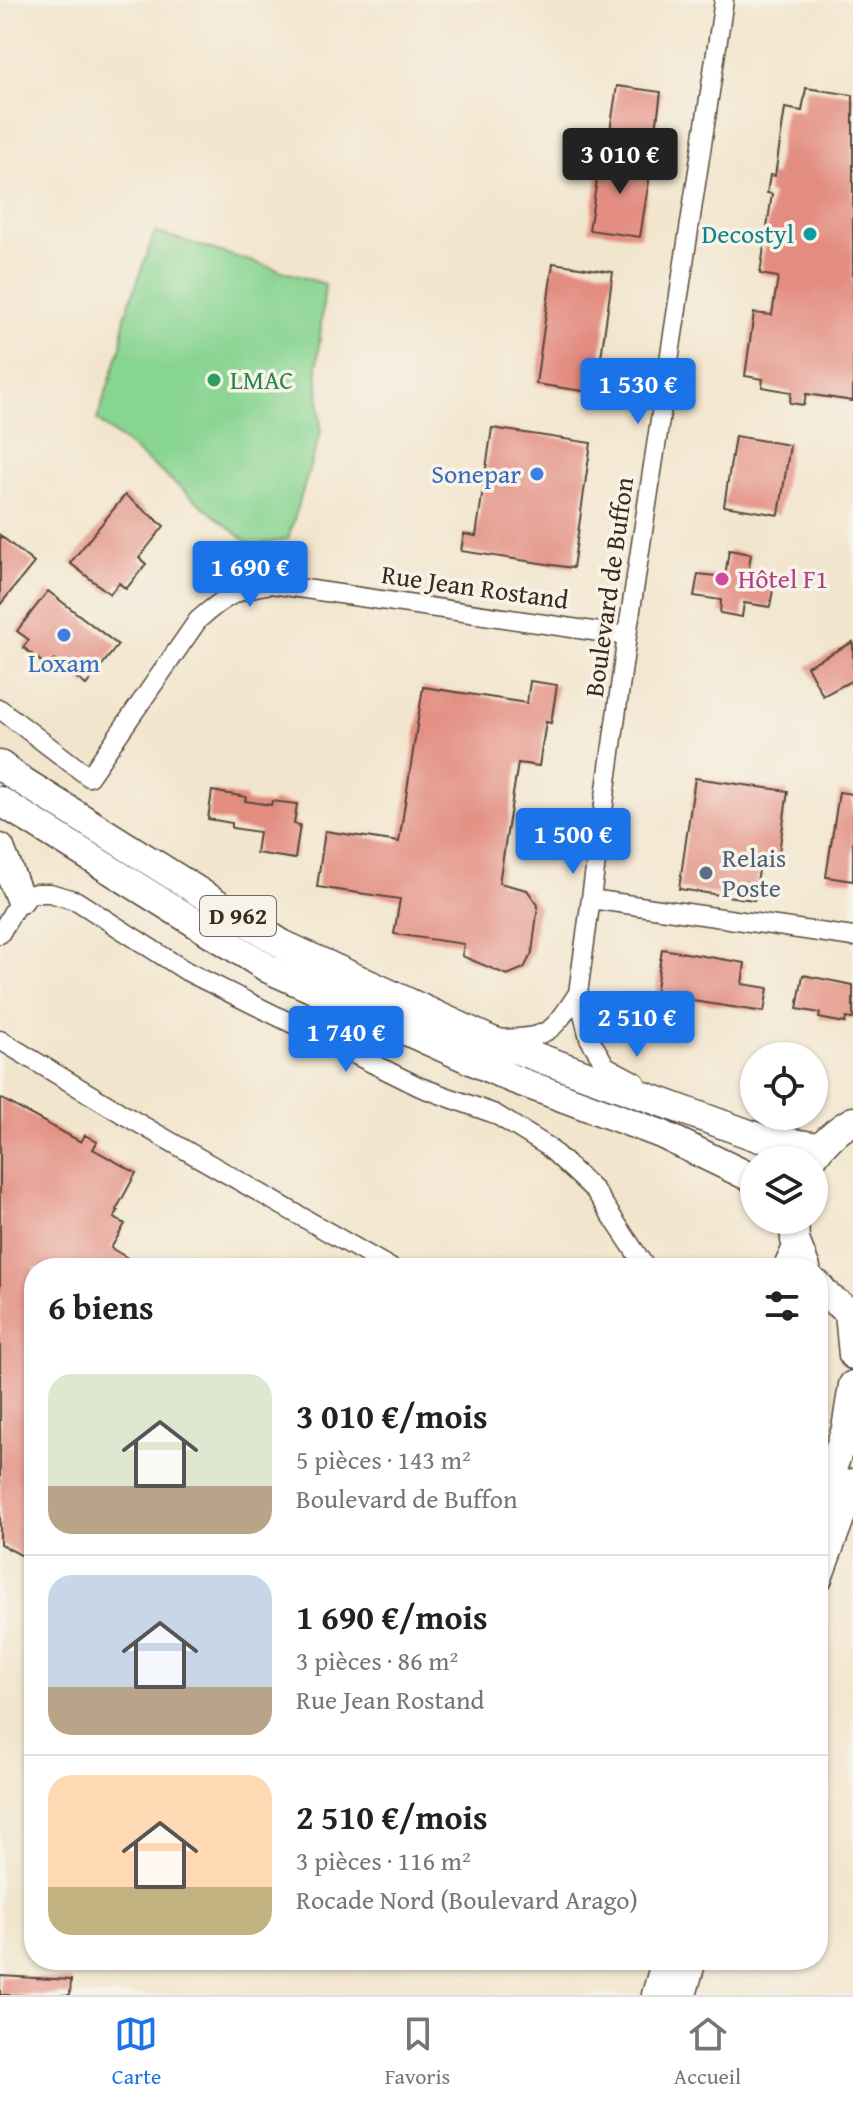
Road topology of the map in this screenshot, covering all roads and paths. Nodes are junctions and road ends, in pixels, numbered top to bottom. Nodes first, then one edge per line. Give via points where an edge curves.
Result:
1 (724, 0) edge
2 (627, 636) junction
3 (0, 709) edge
4 (0, 765) edge
5 (0, 801) edge
6 (0, 848) edge
7 (20, 899) junction
8 (591, 899) junction
9 (0, 934) edge
10 (853, 937) edge
11 (578, 993) junction
12 (0, 1040) edge
13 (490, 1040) junction
14 (701, 1117) junction
15 (853, 1121) edge
16 (788, 1146) edge
17 (823, 1146) edge
18 (740, 1172) edge
19 (794, 1234) edge
20 (796, 1234) edge
21 (374, 1258) edge
22 (639, 1258) edge
23 (785, 1258) edge
24 (803, 1258) edge
25 (833, 1301) edge
26 (853, 1355) edge
27 (853, 1385) edge
28 (828, 1481) edge
29 (853, 1483) edge
30 (828, 1551) edge
31 (663, 1970) edge
32 (689, 1970) edge
33 (656, 1995) edge
34 (682, 1995) edge

1 - 2 street, Boulevard de Buffon
2 - 3 street, Rue Jean Rostand via 271,584 241,589 198,620 89,777
2 - 8 street, Boulevard de Buffon
4 - 13 main road, D 962 via 282,944
5 - 18 main road, D 962 via 269,969 513,1079 661,1134
6 - 7 main road
7 - 9 street
7 - 22 street via 50,893 77,901 186,971 420,1087 495,1114 547,1146 595,1191
8 - 10 street
8 - 11 street, Boulevard de Buffon
11 - 13 street via 556,1027 532,1038
11 - 14 street via 589,1038 606,1066
12 - 21 street
13 - 14 main road, D 962
14 - 16 main road, D 962
15 - 17 main road
19 - 23 street
20 - 24 main road
25 - 26 main road
27 - 28 main road via 846,1429
29 - 30 main road
31 - 33 main road
32 - 34 main road

